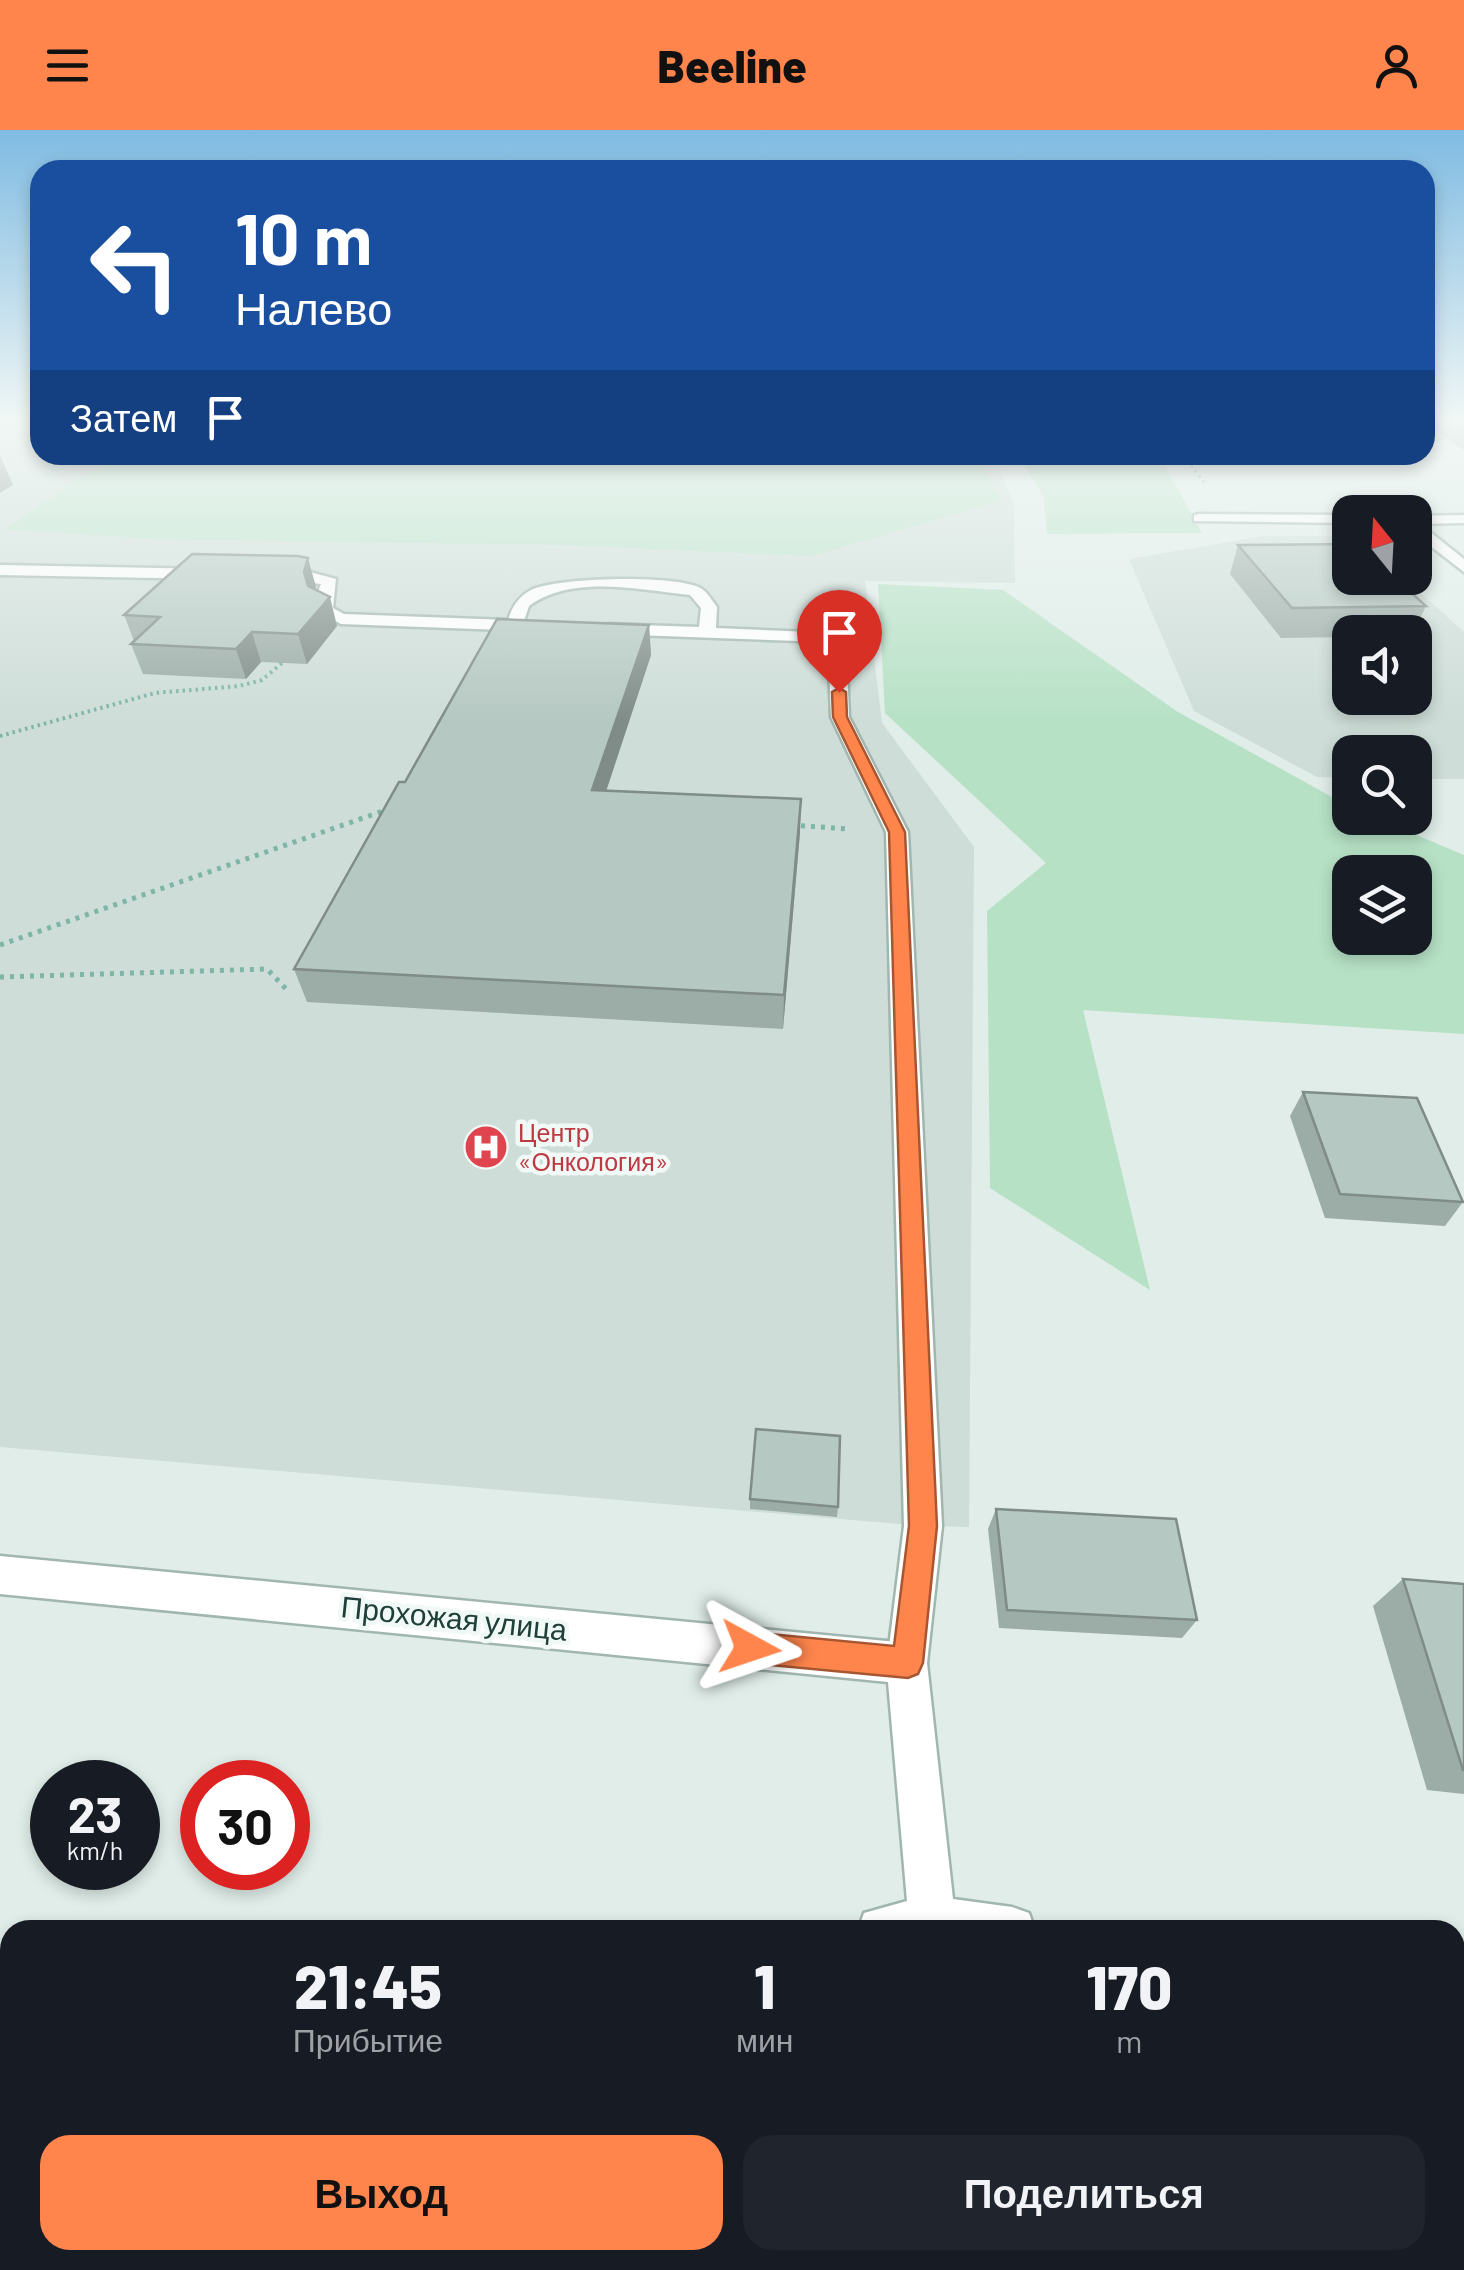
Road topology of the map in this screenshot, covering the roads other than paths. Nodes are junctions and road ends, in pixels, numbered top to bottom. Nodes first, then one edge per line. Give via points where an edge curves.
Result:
1 (1432, 538) edge
2 (1464, 567) edge
3 (0, 570) edge
4 (230, 574) edge
5 (268, 575) edge
6 (514, 626) junction
7 (552, 627) edge
8 (591, 628) edge
9 (707, 632) junction
10 (0, 1574) edge
11 (908, 1663) junction
12 (932, 1920) edge

1 - 2 street
3 - 4 street
5 - 6 street via 330,582 325,611 342,619
6 - 7 street
6 - 9 street via 522,603 556,585 633,585 695,591 709,606
8 - 9 street
9 - 11 street via 804,636 838,668 840,717 897,832 923,1526
10 - 11 street, Прохожая улица
11 - 12 street

